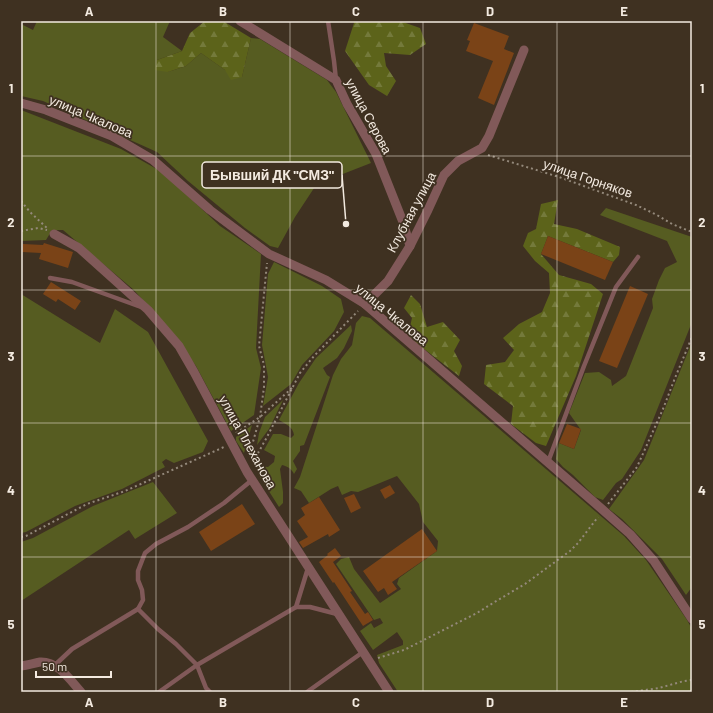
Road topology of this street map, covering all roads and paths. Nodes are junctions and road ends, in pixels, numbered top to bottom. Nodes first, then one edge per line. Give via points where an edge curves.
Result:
1 (240, 21) edge
2 (328, 21) edge
3 (524, 50) dead end
4 (336, 80) junction
5 (21, 103) edge
6 (475, 152) junction
7 (21, 201) edge
8 (21, 231) edge
9 (692, 232) edge
10 (54, 234) junction
11 (410, 246) junction
12 (269, 254) junction
13 (638, 257) dead end
14 (50, 278) dead end
15 (365, 304) junction
16 (148, 310) junction
17 (692, 337) edge
18 (293, 388) junction
19 (260, 416) junction
20 (230, 440) junction
21 (249, 456) dead end
22 (548, 462) junction
23 (247, 472) junction
24 (252, 480) junction
25 (604, 510) junction
26 (21, 537) edge
27 (308, 567) junction
28 (296, 607) junction
29 (138, 609) junction
30 (340, 615) junction
31 (692, 619) edge
32 (363, 652) junction
33 (369, 660) junction
34 (55, 665) junction
35 (197, 665) junction
36 (23, 667) edge
37 (692, 680) edge
38 (81, 692) edge
39 (159, 692) edge
40 (210, 692) edge
41 (307, 692) edge
42 (389, 692) edge
43 (631, 692) edge

1 - 4 street, улица Серова
2 - 4 lane
3 - 6 street, Клубная улица via 489,136 482,148
4 - 11 street, улица Серова via 376,154
5 - 12 street, улица Чкалова via 112,136 153,160 210,210
6 - 9 path, улица Горняков via 630,202
6 - 11 street, Клубная улица via 458,161 444,175
7 - 10 path
8 - 10 path via 38,228
10 - 16 street, улица Плеханова via 79,248
11 - 15 street, Клубная улица via 388,281
12 - 15 street, улица Чкалова via 326,280
12 - 19 path via 259,346 264,365
13 - 22 lane via 616,287
14 - 16 lane via 72,282
15 - 18 path via 314,356 300,373
15 - 22 street, улица Чкалова
16 - 20 street, улица Плеханова via 179,346
17 - 25 path via 637,466
18 - 19 path
18 - 23 path
19 - 20 path
19 - 21 path
20 - 23 street, улица Плеханова
20 - 26 path via 125,491 87,504
22 - 25 street, улица Чкалова
23 - 24 street, улица Плеханова
24 - 27 street, улица Плеханова
24 - 29 lane via 224,503 145,553 138,571 143,600
25 - 31 street, улица Чкалова via 654,561
25 - 33 path via 574,547 525,584 477,614 404,650
27 - 28 lane
27 - 30 street, улица Плеханова
28 - 30 lane
28 - 35 lane
29 - 34 lane via 72,649
29 - 35 lane
30 - 32 street, улица Плеханова
32 - 33 street, улица Плеханова
32 - 41 lane
33 - 42 street, улица Плеханова
34 - 36 street via 42,662
34 - 38 street
35 - 39 lane
35 - 40 lane
37 - 43 path

